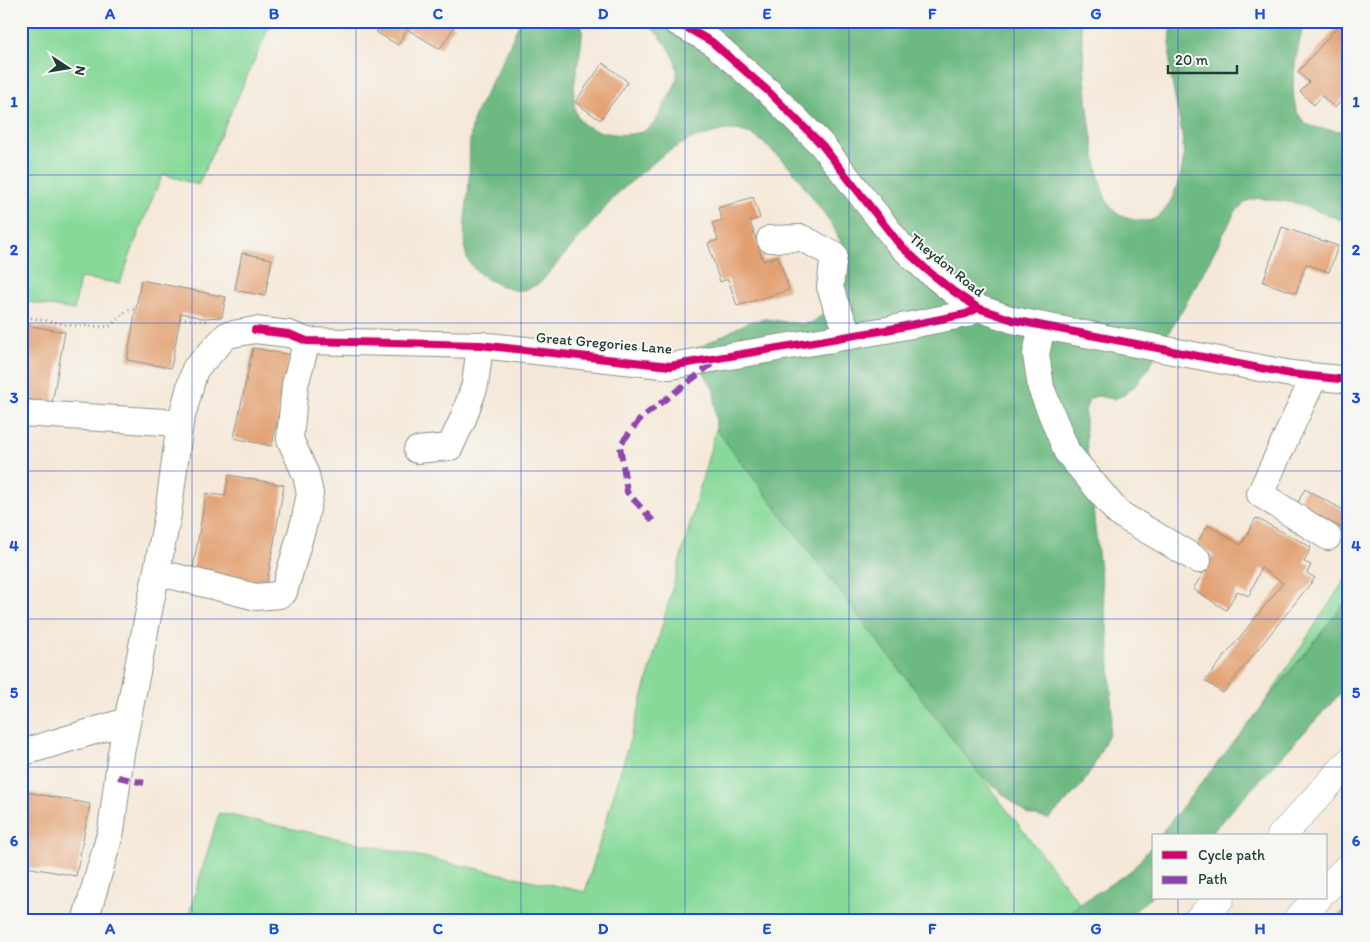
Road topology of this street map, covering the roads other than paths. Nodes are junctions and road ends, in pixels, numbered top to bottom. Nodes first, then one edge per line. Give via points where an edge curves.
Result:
1 (675, 21) edge
2 (770, 239) dead end
3 (978, 308) junction
4 (1042, 326) junction
5 (850, 336) junction
6 (307, 342) junction
7 (480, 345) junction
8 (1314, 377) junction
9 (1349, 380) edge
10 (21, 413) edge
11 (180, 423) junction
12 (417, 450) dead end
13 (1328, 537) dead end
14 (1198, 560) dead end
15 (157, 572) junction
16 (127, 721) junction
17 (21, 752) edge
18 (1349, 762) edge
19 (1282, 834) edge
20 (1349, 866) edge
21 (1328, 887) edge
22 (1218, 900) edge
23 (1316, 900) edge
24 (85, 921) edge
25 (1197, 921) edge
26 (1296, 921) edge

1 - 3 street, Theydon Road via 712,42 768,91 822,145 900,245
2 - 5 street via 802,238 834,255 830,288
3 - 4 street, Theydon Road
3 - 5 street, Great Gregories Lane via 966,314
4 - 8 street, Theydon Road
4 - 14 street via 1036,354 1041,388 1067,452 1118,513
5 - 7 street, Great Gregories Lane via 670,366
6 - 7 street, Great Gregories Lane
6 - 11 street, Great Gregories Lane via 289,334 255,330 227,335 195,369
6 - 15 street via 295,385 290,439 306,475 310,494 284,592 278,596 256,597
7 - 12 street via 475,384 450,447
8 - 9 street, Theydon Road
8 - 13 street via 1260,494
10 - 11 street
11 - 15 street, Great Gregories Lane
15 - 16 street, Great Gregories Lane
16 - 17 street
16 - 24 street, Great Gregories Lane via 111,831
18 - 19 highway
20 - 21 highway
22 - 25 highway
23 - 26 highway

